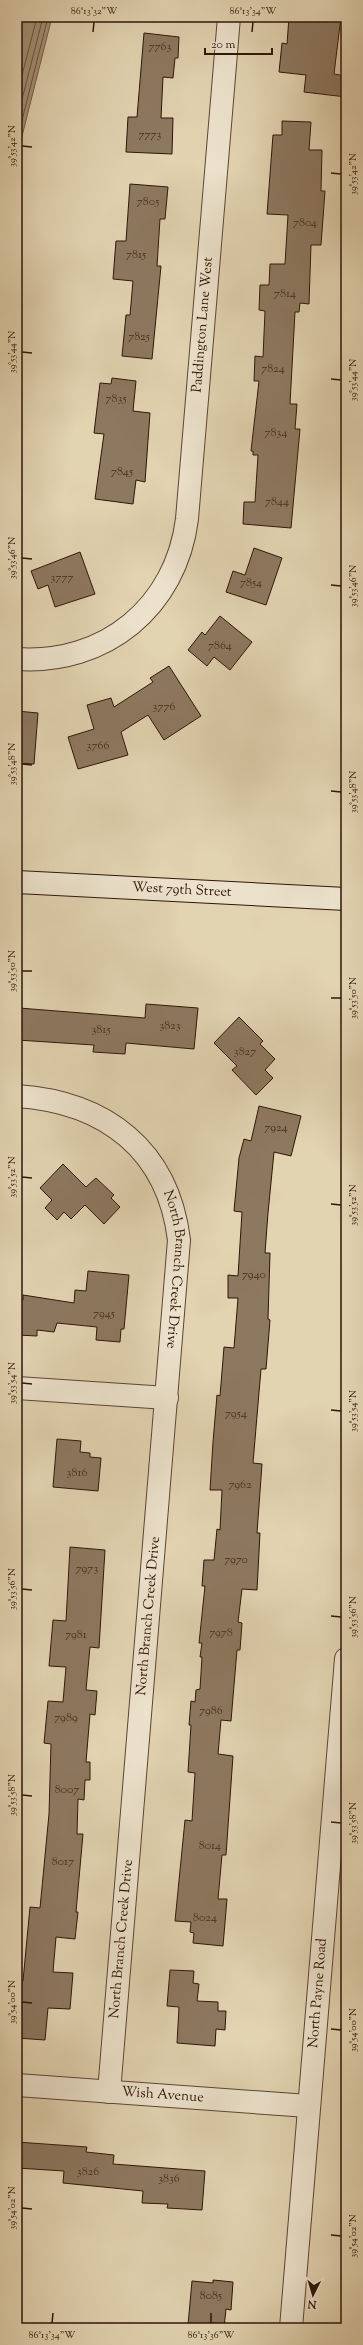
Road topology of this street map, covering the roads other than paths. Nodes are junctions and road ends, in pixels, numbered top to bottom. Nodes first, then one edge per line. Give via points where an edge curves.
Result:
1 (229, 17) edge
2 (17, 659) edge
3 (17, 882) edge
4 (346, 899) edge
5 (17, 1096) edge
6 (17, 1388) edge
7 (167, 1398) junction
8 (346, 1659) edge
9 (17, 2086) edge
10 (109, 2092) junction
11 (308, 2106) junction
12 (291, 2328) edge

1 - 2 street, Paddington Lane West via 186,529 178,559 159,595 139,618 105,642 56,658
3 - 4 street, West 79th Street
5 - 7 street, North Branch Creek Drive via 34,1097 96,1115 120,1130 142,1149 162,1178 172,1199 179,1240
6 - 7 street
7 - 10 street, North Branch Creek Drive
8 - 11 street, North Payne Road
9 - 10 street, Wish Avenue
10 - 11 street, Wish Avenue
11 - 12 street, North Payne Road

